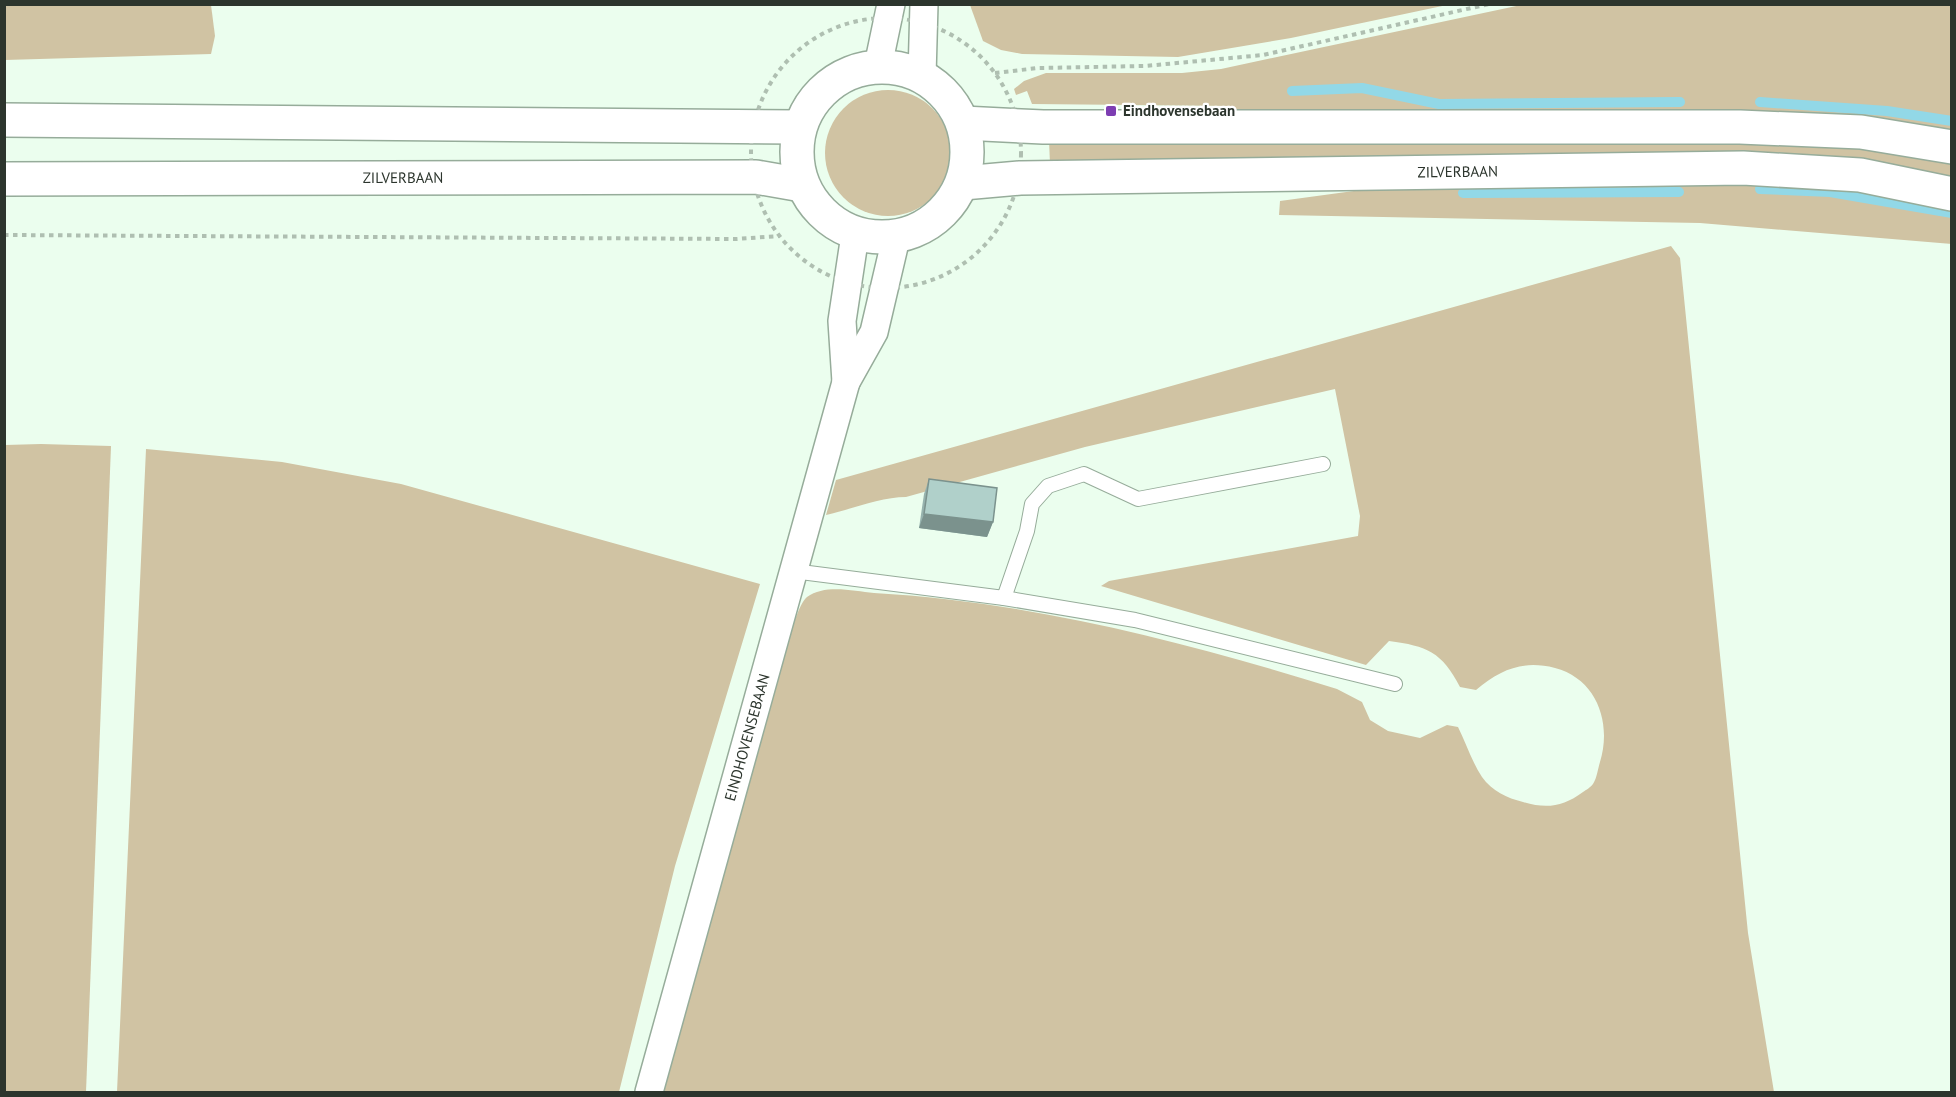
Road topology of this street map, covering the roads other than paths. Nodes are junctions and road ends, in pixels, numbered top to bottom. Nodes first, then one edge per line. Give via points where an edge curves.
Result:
1 (891, 4) edge
2 (924, 4) edge
3 (878, 66) junction
4 (922, 76) junction
5 (4, 120) edge
6 (963, 123) junction
7 (799, 127) junction
8 (1952, 147) edge
9 (4, 179) edge
10 (963, 183) junction
11 (802, 185) junction
12 (1952, 194) edge
13 (855, 235) junction
14 (896, 238) junction
15 (846, 382) junction
16 (1323, 464) dead end
17 (793, 571) junction
18 (1004, 598) junction
19 (1395, 684) dead end
20 (649, 1092) edge

1 - 3 street
2 - 4 street
3 - 4 main road via 901,68
3 - 7 main road via 852,71 829,84 811,103
4 - 6 main road via 947,96
5 - 7 main road
6 - 8 main road via 1043,127 1740,127 1861,132
6 - 10 main road via 967,163
7 - 11 main road via 796,156
9 - 11 main road, ZILVERBAAN via 756,177
10 - 12 main road, ZILVERBAAN via 1020,177 1743,168 1860,175
10 - 14 main road via 940,215 924,228
11 - 13 main road via 823,215
13 - 14 main road
13 - 15 street, EINDHOVENSEBAAN via 842,321
14 - 15 street, EINDHOVENSEBAAN via 874,332
15 - 17 street, EINDHOVENSEBAAN
16 - 18 lane via 1138,499 1084,474 1048,486 1032,504
17 - 18 lane
17 - 20 street, EINDHOVENSEBAAN
18 - 19 lane via 1135,620

